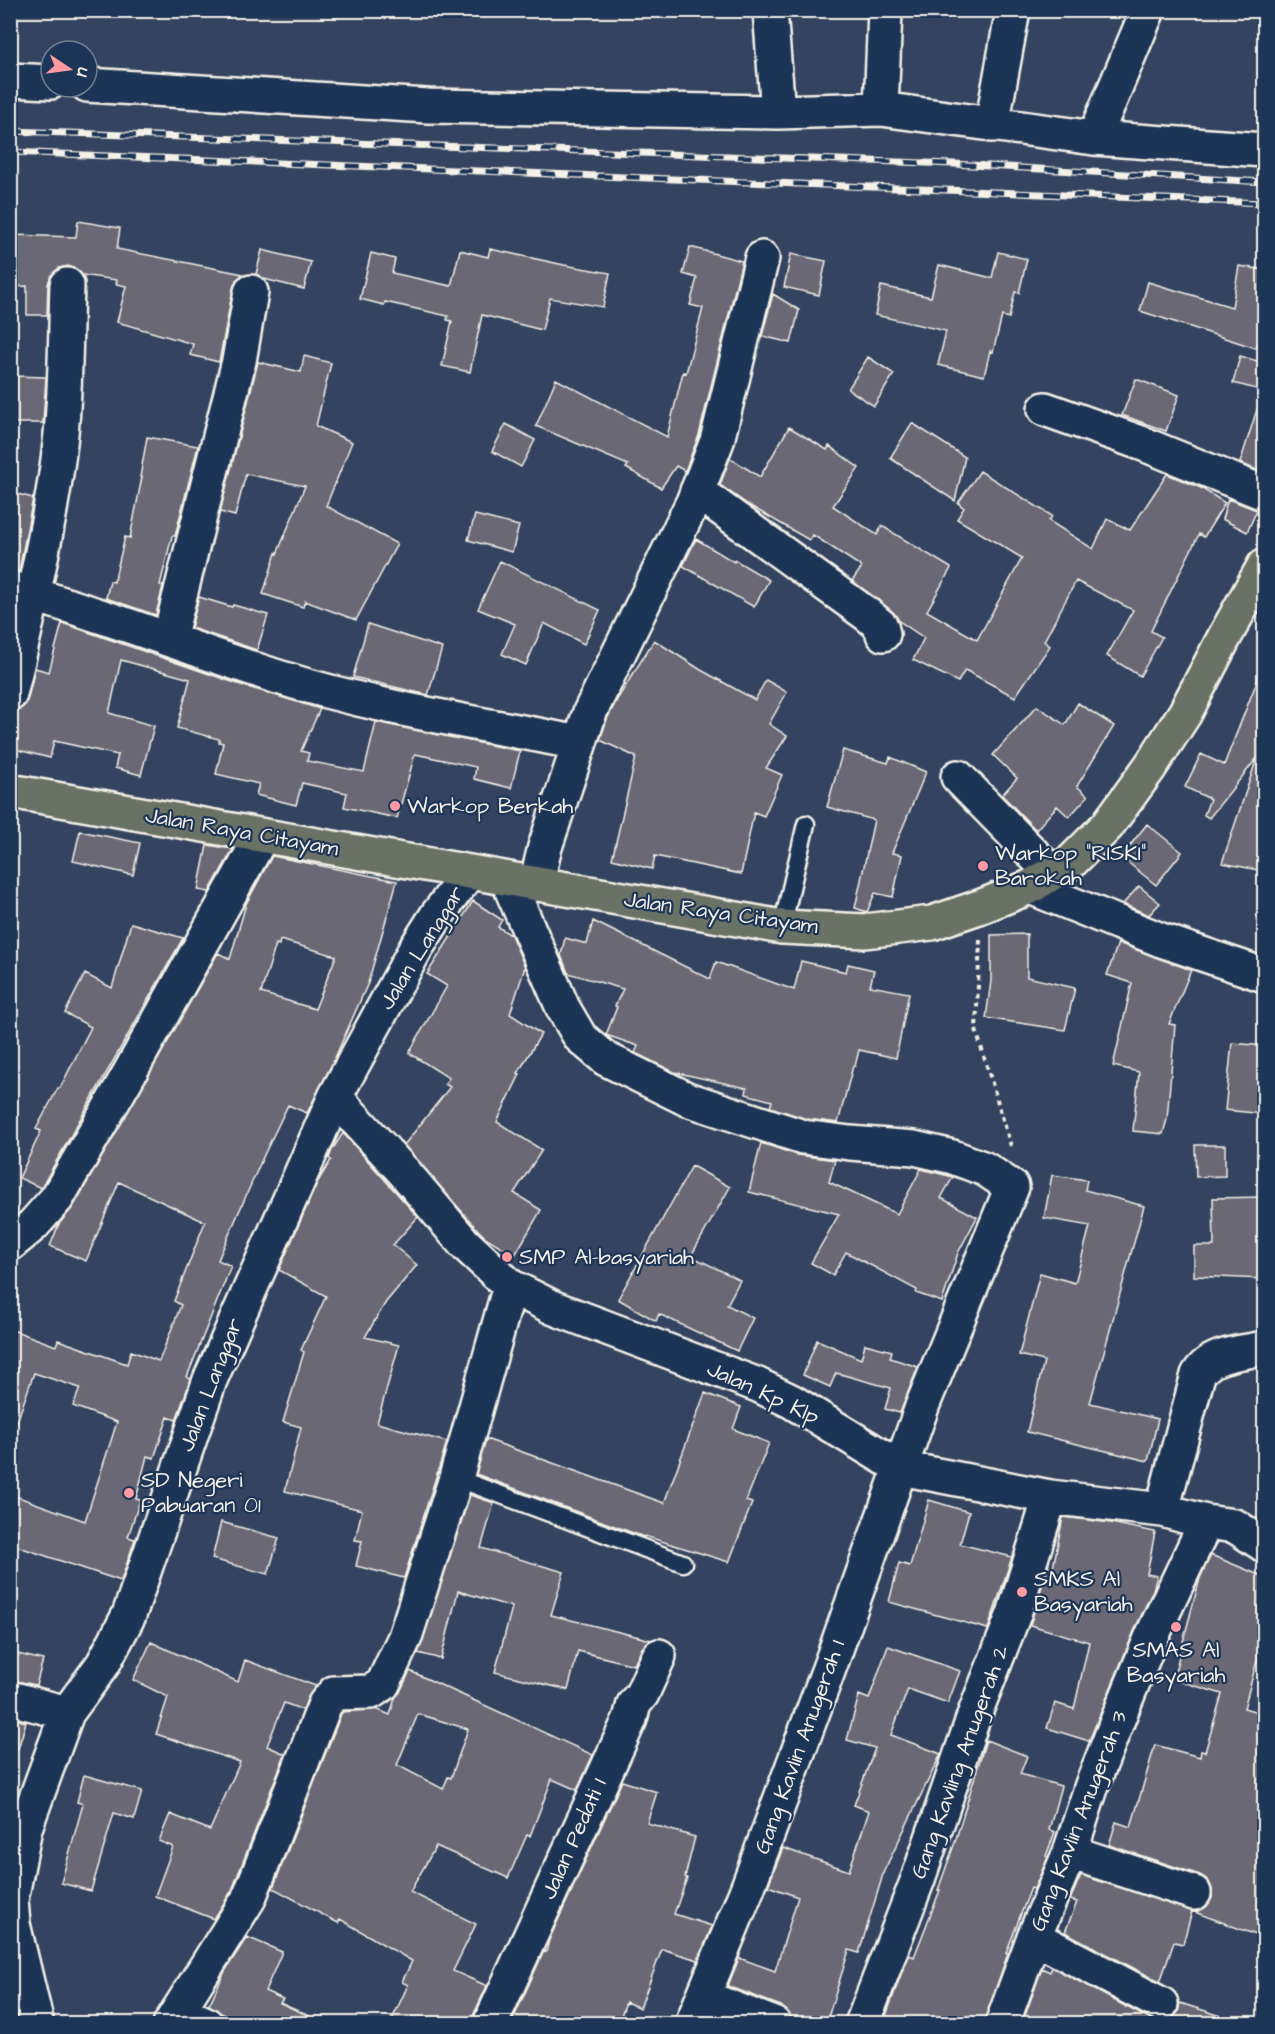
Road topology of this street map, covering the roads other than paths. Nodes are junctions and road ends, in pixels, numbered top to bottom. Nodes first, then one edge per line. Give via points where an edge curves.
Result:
1 (770, 10) edge
2 (885, 10) edge
3 (1013, 10) edge
4 (1148, 10) edge
5 (10, 80) edge
6 (39, 81) edge
7 (99, 85) edge
8 (881, 109) junction
9 (778, 112) junction
10 (992, 125) junction
11 (1094, 138) junction
12 (1264, 150) edge
13 (762, 258) dead end
14 (67, 285) dead end
15 (251, 292) dead end
16 (1045, 409) dead end
17 (697, 491) junction
18 (1264, 493) edge
19 (1264, 566) edge
20 (22, 592) edge
21 (883, 634) dead end
22 (169, 639) junction
23 (10, 694) edge
24 (579, 743) junction
25 (958, 777) dead end
26 (10, 791) edge
27 (806, 824) dead end
28 (262, 836) junction
29 (469, 873) junction
30 (1041, 880) junction
31 (521, 881) junction
32 (782, 927) junction
33 (1264, 975) edge
34 (335, 1097) junction
35 (10, 1244) edge
36 (510, 1286) junction
37 (1264, 1348) edge
38 (901, 1468) junction
39 (456, 1478) junction
40 (1050, 1497) junction
41 (1162, 1510) junction
42 (1206, 1522) junction
43 (1264, 1545) edge
44 (683, 1563) dead end
45 (659, 1656) dead end
46 (10, 1698) edge
47 (67, 1713) junction
48 (18, 1828) edge
49 (1070, 1852) junction
50 (1194, 1893) dead end
51 (1034, 1937) junction
52 (1161, 2004) dead end
53 (698, 2010) edge
54 (184, 2019) edge
55 (38, 2023) edge
56 (490, 2024) edge
57 (774, 2024) edge
58 (862, 2024) edge
59 (1002, 2024) edge

1 - 9 street
2 - 8 street
3 - 10 street
4 - 11 street
5 - 6 street
7 - 9 street via 429,106
8 - 9 street
8 - 10 street
10 - 11 street
11 - 12 street
13 - 17 street via 717,441
14 - 20 street via 57,466
15 - 22 street via 239,361
16 - 18 street
17 - 21 street via 868,615 881,626
17 - 24 street via 590,712
19 - 30 main road, Jalan Raya Citayam via 1185,713 1150,767 1107,826 1072,861
20 - 22 street
20 - 23 street via 20,654
22 - 24 street via 364,701
24 - 31 street via 545,847
25 - 30 street
26 - 28 main road, Jalan Raya Citayam
27 - 32 lane
28 - 29 main road, Jalan Raya Citayam
28 - 35 street via 57,1198
29 - 31 main road, Jalan Raya Citayam
29 - 34 street, Jalan Langgar via 416,948
30 - 32 main road, Jalan Raya Citayam via 932,923 865,931
30 - 33 street via 1161,940
31 - 32 main road, Jalan Raya Citayam
31 - 38 street, Gang Kavlin Anugerah 1 via 563,1008 580,1037 606,1059 687,1099 803,1137 914,1148 953,1157 985,1169 1012,1187 923,1404
34 - 36 street, Jalan Kp Klp via 464,1243
34 - 47 street, Jalan Langgar via 210,1380 129,1615 103,1664
36 - 38 street, Jalan Kp Klp via 554,1308 758,1385
36 - 39 street
37 - 41 street via 1217,1358 1201,1369
38 - 40 street, Jalan Kp Klp
38 - 53 street, Gang Kavlin Anugerah 1 via 748,1887
39 - 44 lane
39 - 54 street via 405,1637 382,1684 371,1692 334,1693 325,1704 249,1898
40 - 41 street, Jalan Kp Klp
40 - 58 street, Gang Kavling Anugerah 2 via 1014,1614
41 - 42 street, Jalan Kp Klp
42 - 43 street, Jalan Kp Klp via 1235,1526
42 - 49 street, Gang Kavlin Anugerah 3 via 1152,1636 1092,1785
45 - 56 street, Jalan Pedati 1
46 - 47 street
47 - 48 street, Jalan Langgar
48 - 55 street, Jalan Langgar via 12,1924
49 - 50 street
49 - 51 street, Gang Kavlin Anugerah 3
51 - 52 street
51 - 59 street, Gang Kavlin Anugerah 3
53 - 57 street

